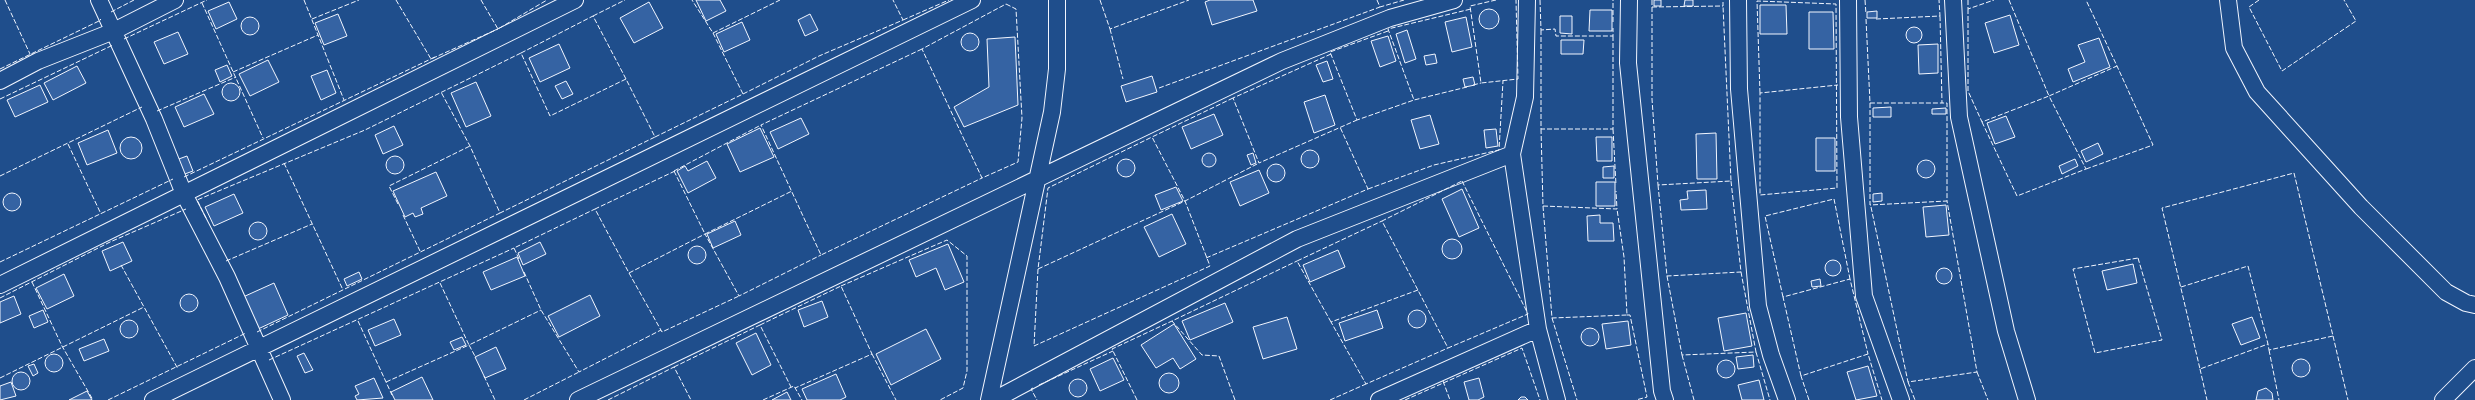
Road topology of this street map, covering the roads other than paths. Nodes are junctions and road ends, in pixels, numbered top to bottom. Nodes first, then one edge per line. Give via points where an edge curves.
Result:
1 (99, 0) edge
2 (175, 0) edge
3 (575, 0) edge
4 (972, 0) edge
5 (1057, 0) edge
6 (1454, 0) edge
7 (1527, 0) edge
8 (1629, 0) edge
9 (1738, 0) edge
10 (1848, 0) edge
11 (1954, 0) edge
12 (2228, 0) edge
13 (114, 31) junction
14 (0, 80) edge
15 (1512, 154) junction
16 (1039, 177) junction
17 (184, 194) junction
18 (0, 285) edge
19 (2475, 305) edge
20 (1538, 329) junction
21 (258, 347) junction
22 (2475, 368) edge
23 (153, 400) edge
24 (282, 400) edge
25 (578, 400) edge
26 (989, 400) edge
27 (994, 400) edge
28 (1379, 400) edge
29 (1557, 400) edge
30 (1665, 400) edge
31 (1787, 400) edge
32 (1901, 400) edge
33 (2027, 400) edge
34 (2443, 400) edge

1 - 13 street
2 - 13 street
3 - 17 street
4 - 21 street
5 - 16 street via 1057,69 1052,112
6 - 16 street via 1390,18 1282,61
7 - 15 street via 1525,97
8 - 30 street via 1628,63
9 - 31 street via 1739,89 1758,306 1771,356
10 - 32 street via 1849,117 1864,296
11 - 33 street via 1959,116 2006,331
12 - 19 street via 2234,48 2257,92 2361,207 2446,292
13 - 14 street
13 - 17 street
15 - 20 street
15 - 27 street via 1297,239
16 - 25 street via 988,204
16 - 26 street
17 - 18 street
17 - 21 street via 227,277
20 - 28 street
20 - 29 street
21 - 23 street
21 - 24 street
22 - 34 street

